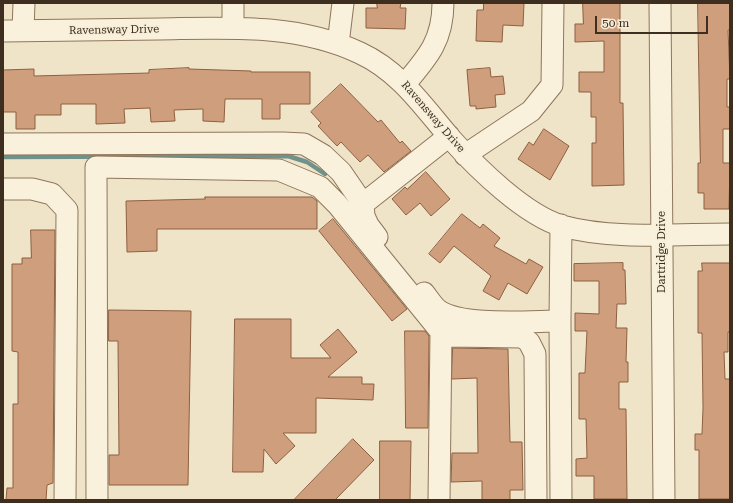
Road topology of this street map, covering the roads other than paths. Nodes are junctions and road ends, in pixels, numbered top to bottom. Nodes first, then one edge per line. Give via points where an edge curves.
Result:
1 (24, 3) edge
2 (233, 3) edge
3 (343, 3) edge
4 (443, 3) edge
5 (553, 3) edge
6 (660, 3) edge
7 (233, 28) junction
8 (23, 30) junction
9 (3, 31) edge
10 (338, 44) junction
11 (405, 84) junction
12 (449, 136) junction
13 (3, 144) edge
14 (465, 155) junction
15 (3, 189) edge
16 (363, 204) junction
17 (561, 225) junction
18 (661, 234) junction
19 (730, 234) edge
20 (560, 321) junction
21 (441, 332) junction
22 (65, 500) edge
23 (97, 500) edge
24 (439, 500) edge
25 (536, 500) edge
26 (561, 500) edge
27 (664, 500) edge

1 - 8 street
2 - 7 street
3 - 10 street
4 - 11 street via 439,35 430,55
5 - 14 street via 552,85 530,111
6 - 18 street, Dartridge Drive
7 - 8 street, Ravensway Drive
7 - 10 street, Ravensway Drive via 291,32
8 - 9 street, Ravensway Drive
10 - 11 street, Ravensway Drive via 362,54
11 - 12 street, Ravensway Drive
12 - 14 street, Ravensway Drive
12 - 16 street
13 - 16 street via 304,144 323,155 341,172
14 - 17 street, Ravensway Drive via 518,201
15 - 22 street via 32,189 52,194 67,210
16 - 20 street via 368,225 438,310 454,317 471,320
17 - 18 street, Ravensway Drive via 612,233
17 - 20 street
18 - 19 street, Ravensway Drive
18 - 27 street, Dartridge Drive
20 - 26 street
21 - 23 street via 337,204 320,187 279,170 96,167
21 - 24 street
21 - 25 street via 450,336 522,337 533,348

